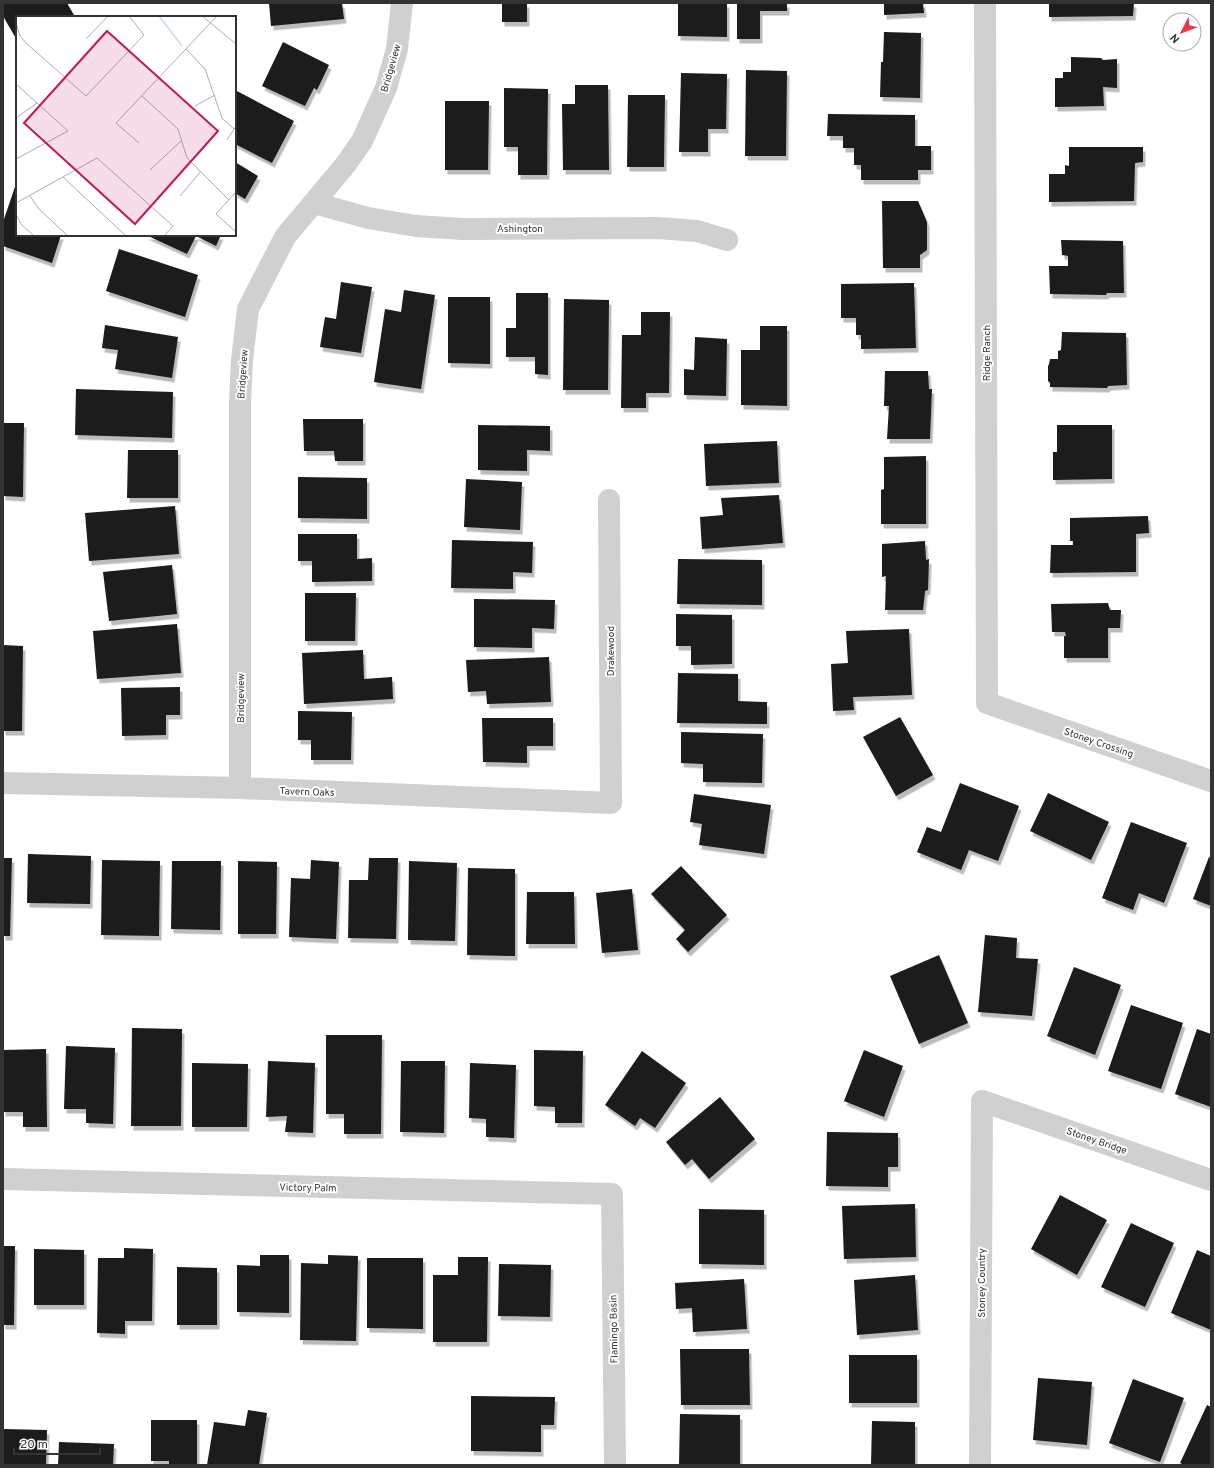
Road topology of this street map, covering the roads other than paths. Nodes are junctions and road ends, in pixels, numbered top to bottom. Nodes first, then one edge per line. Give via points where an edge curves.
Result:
1 (402, 3) edge
2 (985, 3) edge
3 (314, 203) junction
4 (728, 240) dead end
5 (609, 500) dead end
6 (987, 703) joint
7 (1211, 781) edge
8 (3, 783) edge
9 (240, 788) junction
10 (611, 803) joint
11 (982, 1101) joint
12 (3, 1179) edge
13 (1211, 1180) edge
14 (612, 1194) joint
15 (614, 1465) edge
16 (980, 1465) edge

1 - 3 street, Bridgeview via 397,49 386,88 362,141
2 - 6 street, Ridge Ranch
3 - 4 street, Ashington via 368,218 416,226 462,229 658,228 697,231
3 - 9 street, Bridgeview via 285,236 248,309 240,402
5 - 10 street, Drakewood
6 - 7 street, Stoney Crossing
8 - 9 street, Tavern Oaks
9 - 10 street, Tavern Oaks
11 - 13 street, Stoney Bridge
11 - 16 street, Stoney Country
12 - 14 street, Victory Palm
14 - 15 street, Flamingo Basin

